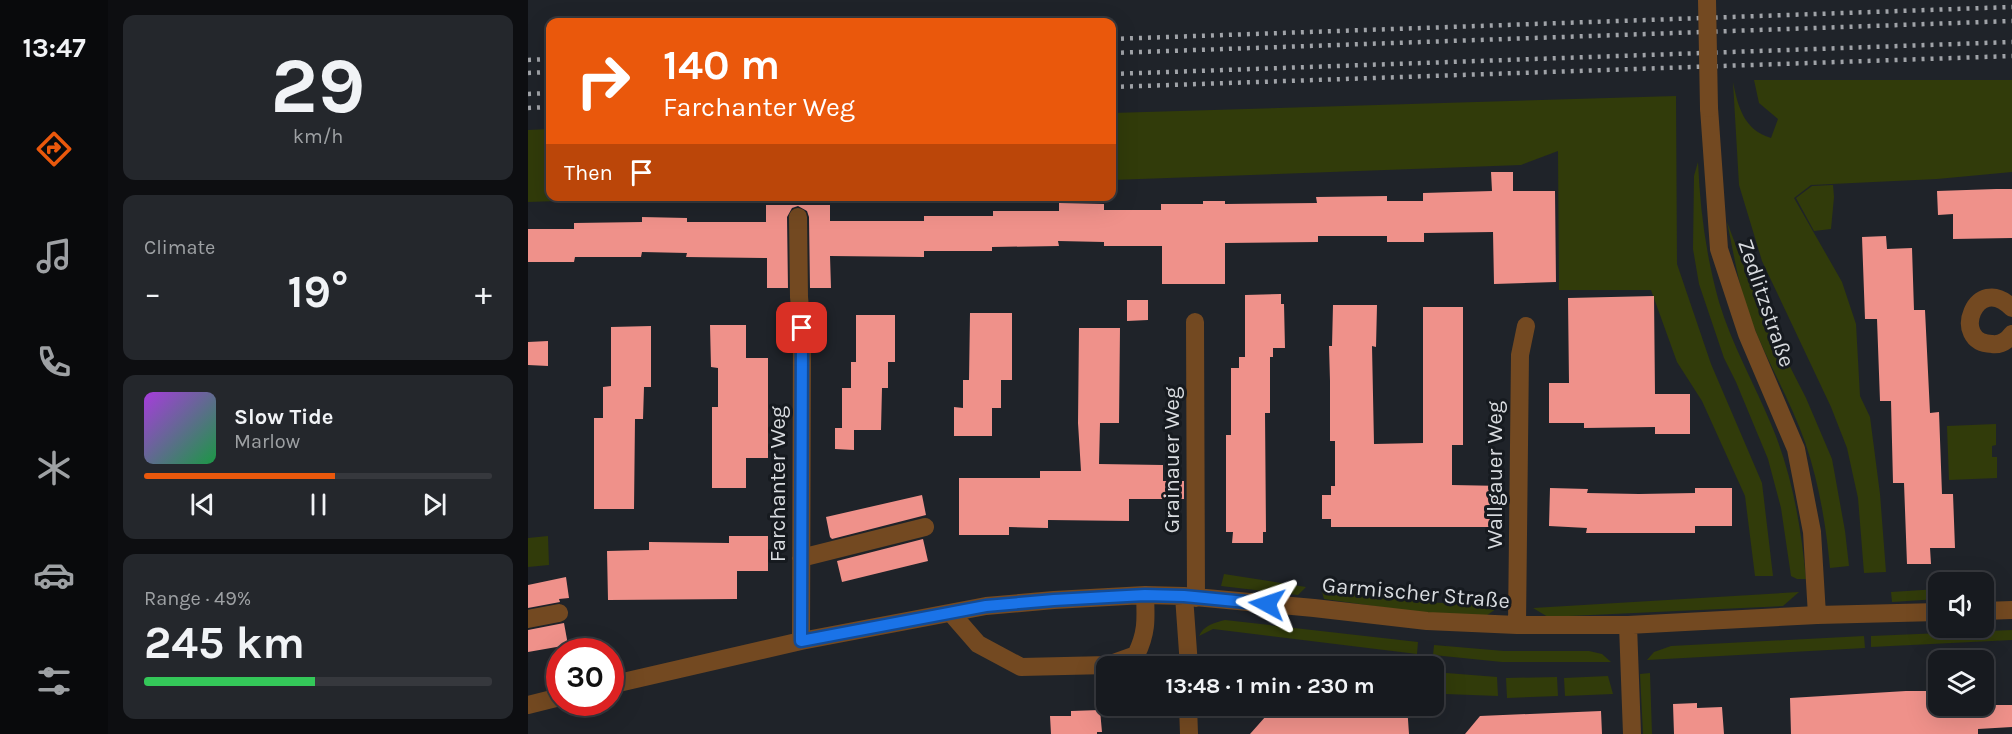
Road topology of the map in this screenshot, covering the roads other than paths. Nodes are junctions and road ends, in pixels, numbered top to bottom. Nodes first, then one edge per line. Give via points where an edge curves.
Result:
1 (1707, 0) edge
2 (798, 217) dead end
3 (2012, 308) edge
4 (1196, 322) dead end
5 (1526, 326) dead end
6 (2012, 334) edge
7 (925, 527) dead end
8 (801, 558) junction
9 (1145, 595) junction
10 (1190, 597) junction
11 (2012, 610) edge
12 (1994, 611) edge
13 (1928, 612) edge
14 (559, 613) dead end
15 (951, 613) junction
16 (1817, 615) junction
17 (528, 619) edge
18 (1517, 625) junction
19 (1628, 625) junction
20 (801, 641) junction
21 (1189, 656) edge
22 (624, 683) edge
23 (546, 700) edge
24 (528, 705) edge
25 (1189, 716) edge
26 (1190, 734) edge
27 (1632, 734) edge

1 - 16 street, Zedlitzstraße, bridge via 1719,249 1747,334 1796,449 1812,532
2 - 8 street, Farchanter Weg via 802,328
3 - 6 street via 2000,299 1985,299 1973,309 1970,323 1975,337 1989,345 2003,342
4 - 10 street, Grainauer Weg
5 - 18 street, Wallgauer Weg via 1520,355
7 - 8 street
8 - 20 street, Farchanter Weg
9 - 10 street, Garmischer Straße
9 - 15 street, Garmischer Straße via 986,606
9 - 15 street via 1146,624 1136,655 1108,665 1021,667 978,644
10 - 18 street, Garmischer Straße via 1427,621
10 - 21 street, Grainauer Weg
11 - 12 street
13 - 16 street, Garmischer Straße
14 - 17 street
15 - 20 street, Garmischer Straße
16 - 19 street, Garmischer Straße
18 - 19 street, Garmischer Straße
19 - 27 street
20 - 22 street, Garmischer Straße
23 - 24 street
25 - 26 street

